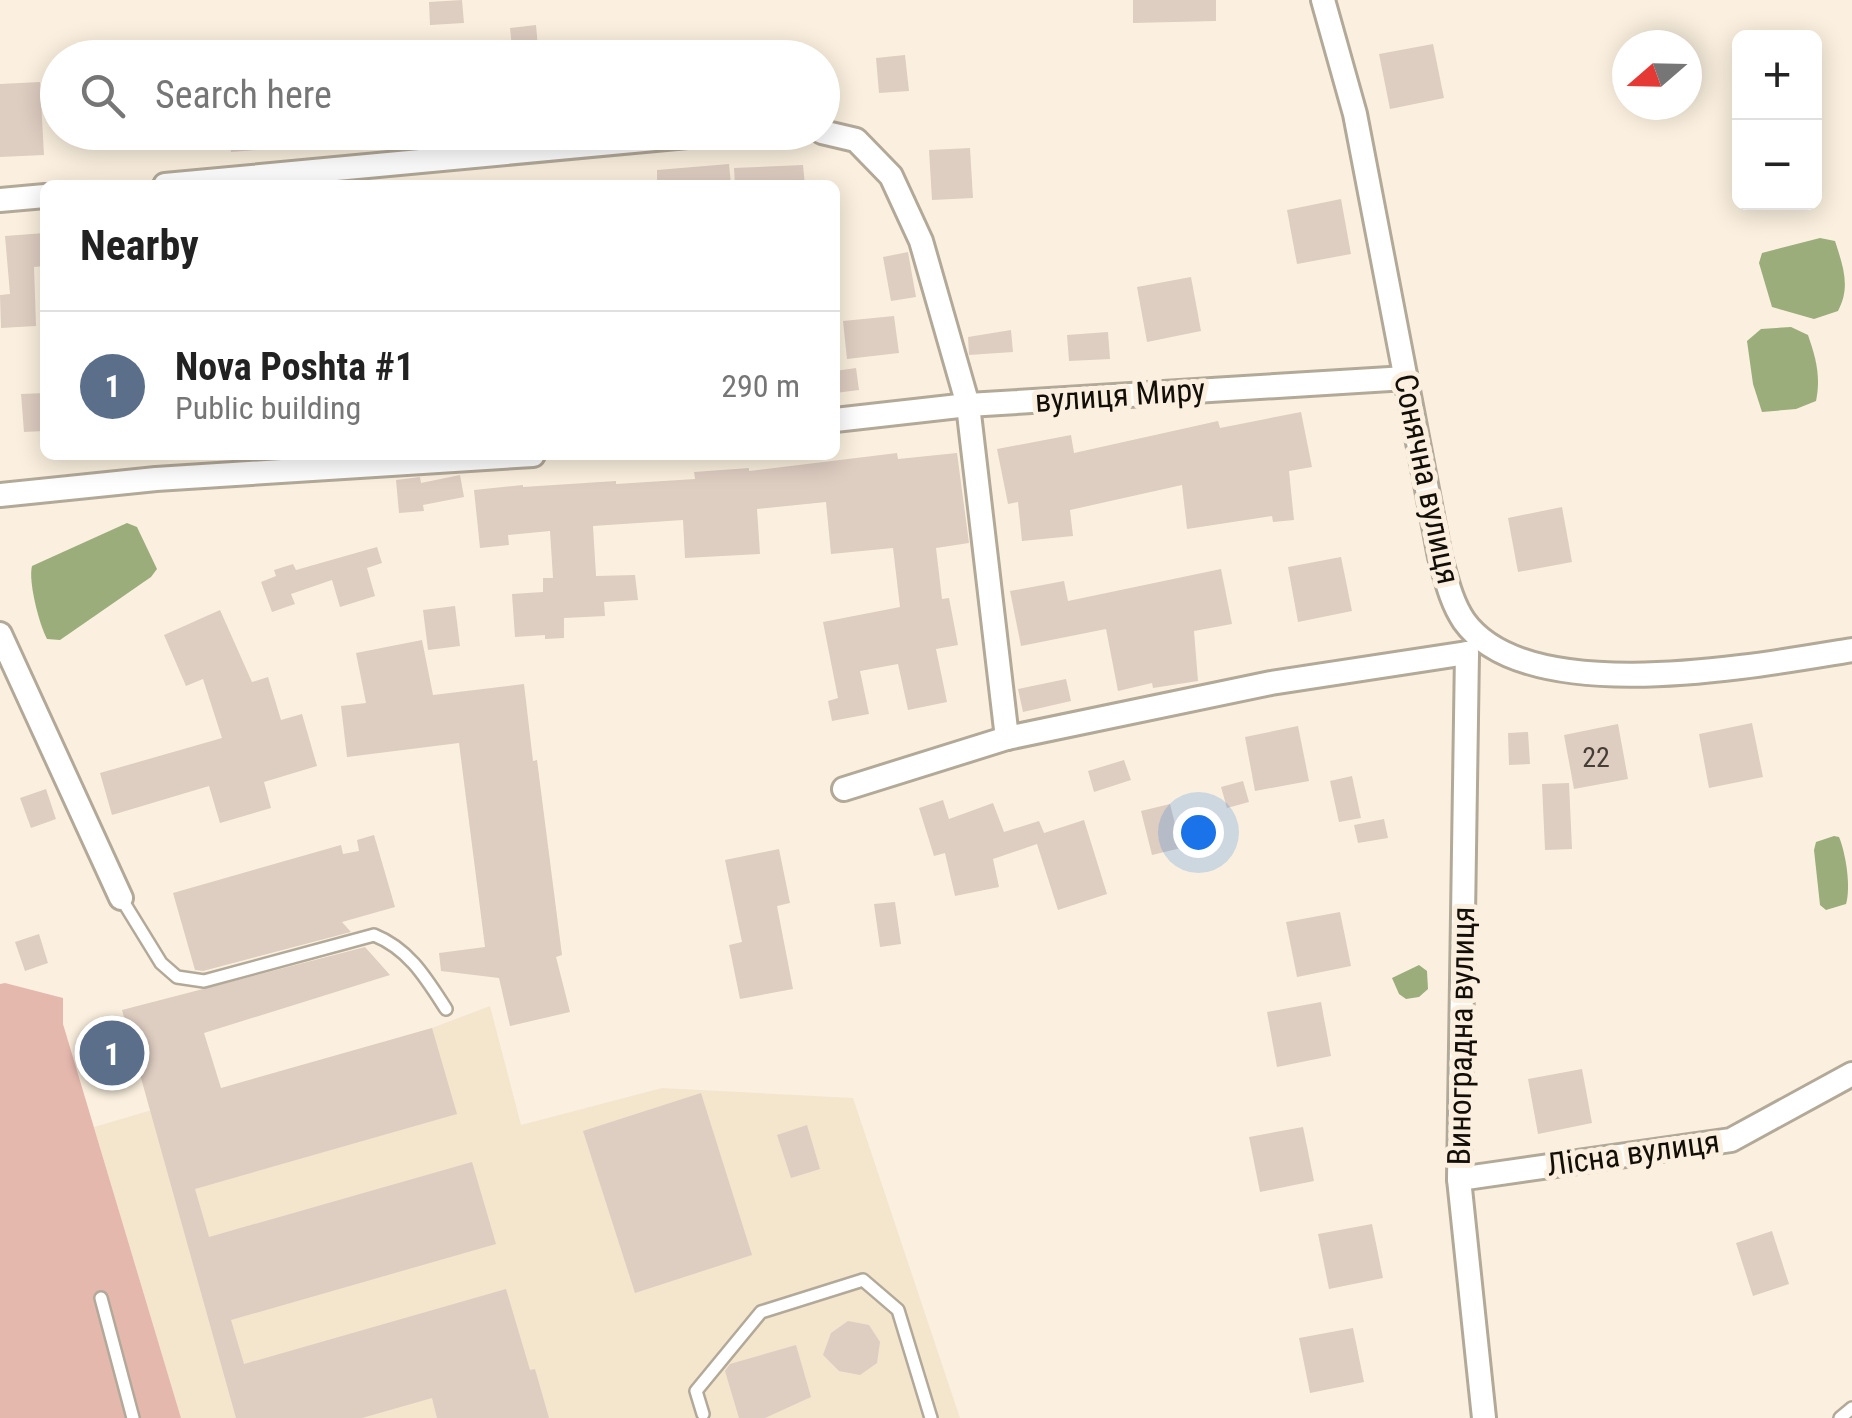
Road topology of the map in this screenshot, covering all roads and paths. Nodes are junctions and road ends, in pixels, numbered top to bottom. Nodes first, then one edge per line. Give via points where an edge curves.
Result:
1 (1322, 0) edge
2 (840, 136) edge
3 (538, 150) edge
4 (218, 180) edge
5 (40, 196) edge
6 (0, 200) edge
7 (1406, 378) junction
8 (968, 404) junction
9 (840, 419) edge
10 (454, 460) edge
11 (0, 494) edge
12 (0, 634) edge
13 (1475, 646) junction
14 (1852, 650) edge
15 (1007, 738) junction
16 (844, 789) dead end
17 (121, 898) joint
18 (446, 1009) dead end
19 (1852, 1074) edge
20 (1459, 1179) junction
21 (101, 1298) dead end
22 (1852, 1408) edge
23 (702, 1414) dead end
24 (133, 1418) edge
25 (930, 1418) edge
26 (1484, 1418) edge
27 (1840, 1418) edge

1 - 7 street, Сонячна вулиця via 1355,114
2 - 8 street via 856,140 891,176 922,242
3 - 4 street
5 - 6 street
7 - 8 street, вулиця Миру
7 - 13 street, Сонячна вулиця via 1440,556
8 - 9 street, вулиця Миру
8 - 15 street
10 - 11 street
12 - 17 street
13 - 14 street via 1556,669 1624,674 1728,670
13 - 15 street
13 - 20 street, Виноградна вулиця
15 - 16 street
17 - 18 lane via 178,978 204,981 374,935 396,944
19 - 20 street, Лісна вулиця via 1731,1140
20 - 26 street, Виноградна вулиця
21 - 24 lane
22 - 27 lane
23 - 25 lane via 696,1391 761,1312 863,1280 898,1310

